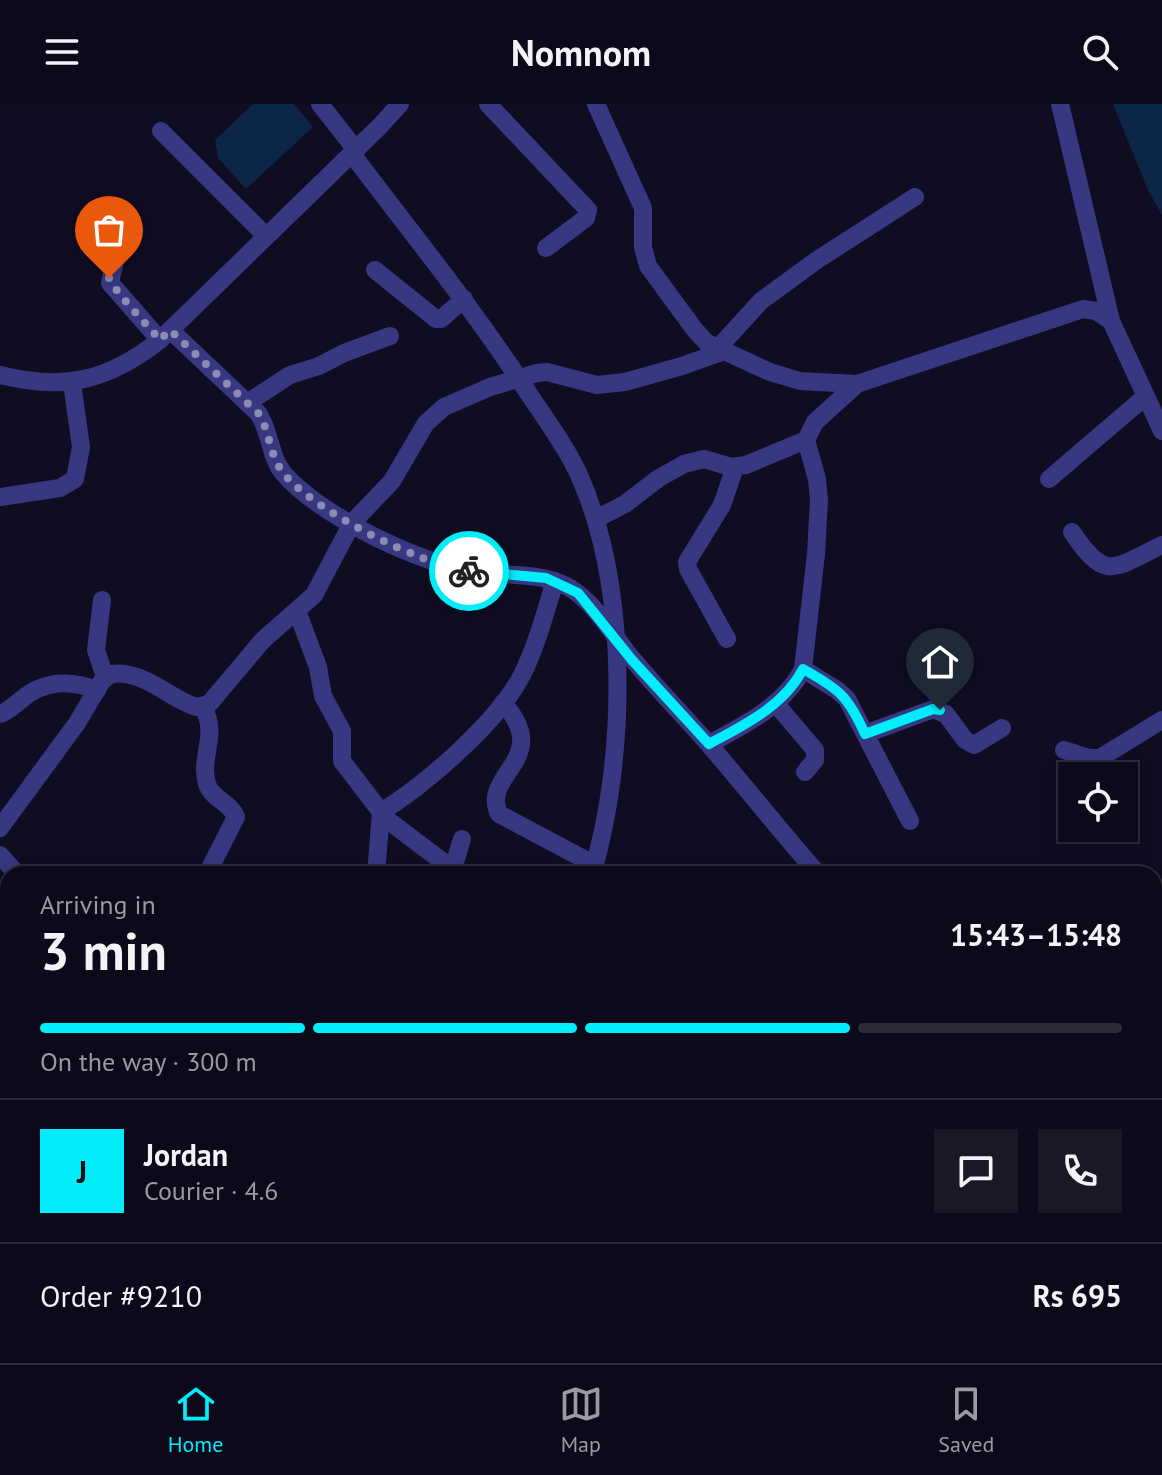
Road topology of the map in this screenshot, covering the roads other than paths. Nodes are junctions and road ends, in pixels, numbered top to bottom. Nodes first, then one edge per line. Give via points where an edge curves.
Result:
1 (320, 104) edge
2 (400, 104) edge
3 (488, 104) edge
4 (596, 104) edge
5 (1060, 104) edge
6 (161, 131) dead end
7 (354, 152) junction
8 (915, 197) dead end
9 (266, 236) junction
10 (546, 248) dead end
11 (116, 257) dead end
12 (375, 270) dead end
13 (464, 299) junction
14 (1111, 321) junction
15 (165, 335) junction
16 (390, 336) dead end
17 (721, 349) junction
18 (0, 375) edge
19 (519, 379) junction
20 (72, 383) junction
21 (857, 384) junction
22 (1146, 396) junction
23 (247, 403) junction
24 (1162, 431) edge
25 (806, 440) junction
26 (735, 467) junction
27 (1049, 479) dead end
28 (0, 497) edge
29 (596, 519) junction
30 (352, 523) junction
31 (1072, 532) dead end
32 (1162, 545) edge
33 (555, 581) junction
34 (102, 600) dead end
35 (297, 611) junction
36 (615, 637) junction
37 (727, 639) dead end
38 (803, 669) junction
39 (101, 684) junction
40 (503, 703) junction
41 (776, 704) junction
42 (203, 707) junction
43 (0, 714) edge
44 (1160, 725) edge
45 (1002, 728) dead end
46 (865, 734) junction
47 (709, 744) junction
48 (1064, 750) dead end
49 (805, 772) dead end
50 (381, 814) junction
51 (910, 821) dead end
52 (0, 828) edge
53 (462, 839) dead end
54 (211, 866) edge
55 (377, 866) edge
56 (587, 866) edge
57 (595, 866) edge
58 (811, 866) edge

1 - 7 street
2 - 7 street
3 - 10 street via 588,210 586,218
4 - 17 street via 643,208 648,266 695,330
5 - 14 street
6 - 9 street
7 - 9 street
7 - 13 street
8 - 17 street via 761,301
9 - 15 street
11 - 15 street via 110,283
12 - 13 street via 438,320
13 - 19 street
14 - 21 street via 1083,309
14 - 22 street
15 - 20 street via 122,366
15 - 23 street
16 - 23 street via 290,375
17 - 19 street via 625,382 597,385 547,372
17 - 21 street via 800,381
18 - 20 street via 31,383
19 - 29 street via 578,473
19 - 30 street via 490,387 431,417 402,469
20 - 28 street via 81,447 75,479 60,488
21 - 25 street via 815,422
22 - 24 street
22 - 27 street
23 - 30 street via 268,431 283,472
25 - 26 street
25 - 38 street via 819,500
26 - 29 street via 704,459 684,464
26 - 37 street via 722,505 687,562
29 - 36 street
30 - 33 street via 443,566
30 - 35 street via 321,586
31 - 32 street via 1088,556 1107,567
33 - 36 street via 578,593
33 - 40 street via 532,653
34 - 39 street via 96,650
35 - 42 street
35 - 50 street via 323,696 342,731 342,761
36 - 47 street
36 - 57 street via 614,772
38 - 41 street
38 - 46 street via 847,699
39 - 42 street via 116,673 141,678 187,704
39 - 43 street via 55,683
39 - 52 street
40 - 50 street via 465,744
40 - 56 street via 520,726 522,739 496,797 499,814
41 - 47 street
41 - 49 street via 815,750 815,760
42 - 54 street via 210,725 208,785 236,817
44 - 48 street via 1100,758
45 - 46 street via 974,745 946,714 933,709
46 - 51 street
47 - 58 street
50 - 53 street via 447,865 456,859
50 - 55 street

